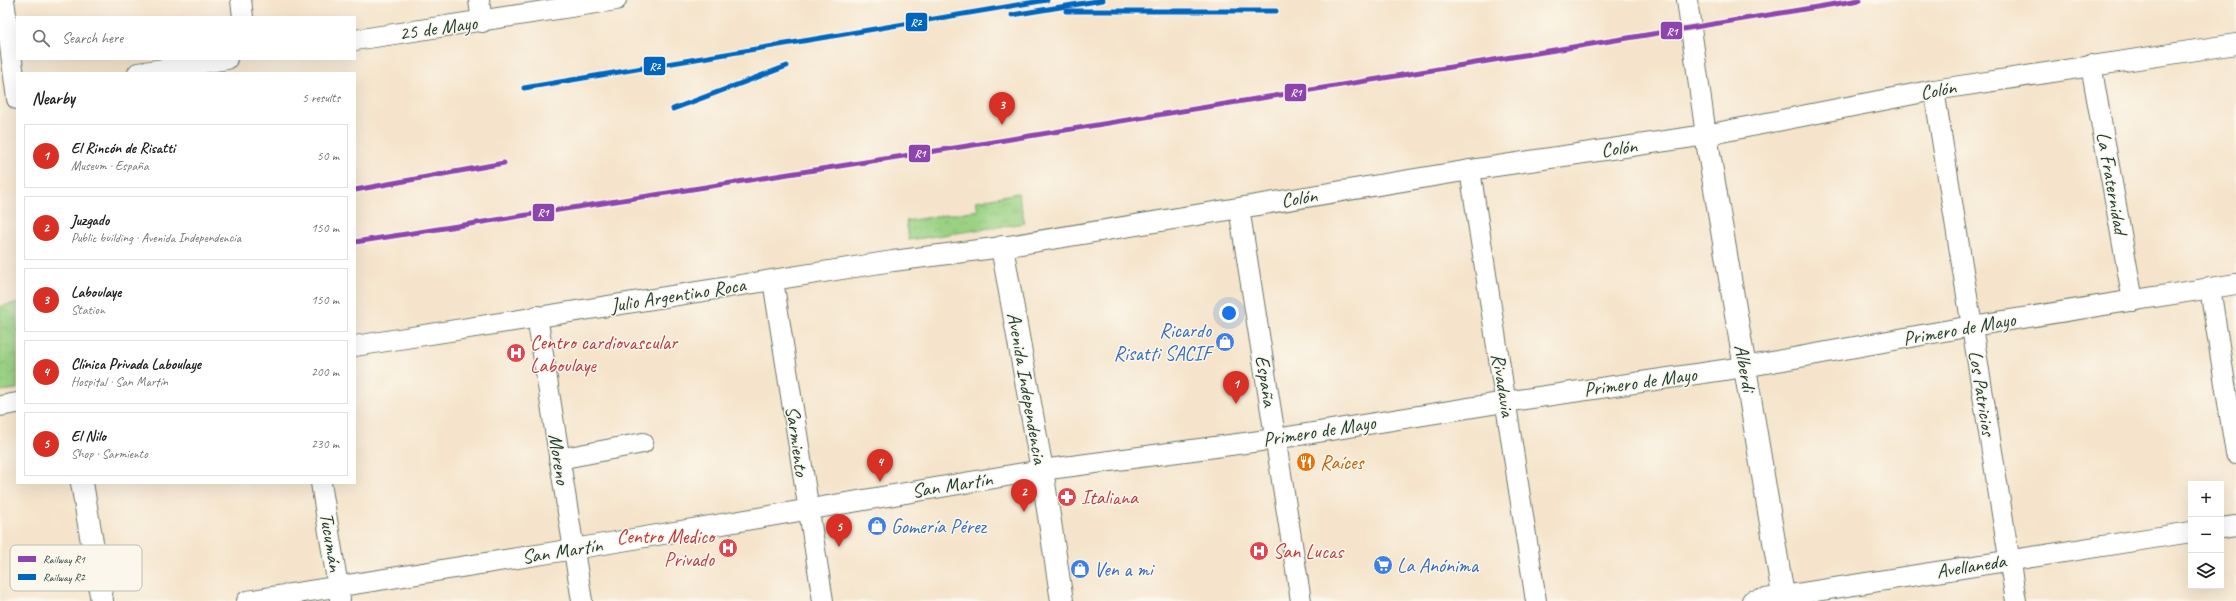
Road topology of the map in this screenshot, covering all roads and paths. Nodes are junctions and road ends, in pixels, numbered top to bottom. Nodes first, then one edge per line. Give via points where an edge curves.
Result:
1 (4, 0) edge
2 (241, 0) edge
3 (479, 0) edge
4 (616, 0) edge
5 (1687, 0) edge
6 (243, 16) edge
7 (482, 22) junction
8 (356, 40) edge
9 (2236, 44) edge
10 (222, 60) edge
11 (2091, 65) junction
12 (144, 72) edge
13 (1934, 90) junction
14 (12, 94) edge
15 (1706, 135) junction
16 (1470, 170) junction
17 (1239, 208) junction
18 (1002, 247) junction
19 (773, 280) junction
20 (2236, 284) edge
21 (2210, 288) junction
22 (2133, 301) junction
23 (537, 316) junction
24 (1972, 326) junction
25 (356, 346) edge
26 (1744, 367) junction
27 (1505, 402) junction
28 (16, 403) edge
29 (0, 406) edge
30 (1275, 439) junction
31 (643, 444) dead end
32 (2236, 454) edge
33 (559, 459) junction
34 (1042, 470) junction
35 (82, 484) edge
36 (321, 484) edge
37 (807, 509) junction
38 (2236, 526) edge
39 (2224, 528) edge
40 (2188, 532) edge
41 (93, 545) edge
42 (574, 549) junction
43 (2009, 560) junction
44 (100, 591) edge
45 (339, 594) edge
46 (1783, 598) edge
47 (102, 601) edge
48 (247, 601) edge
49 (582, 601) edge
50 (823, 601) edge
51 (1062, 601) edge
52 (1301, 601) edge
53 (1536, 601) edge
54 (1752, 601) edge
55 (2016, 601) edge

1 - 14 street
2 - 6 street
3 - 7 street
4 - 7 street, 25 de Mayo
5 - 15 street
7 - 8 street, 25 de Mayo
9 - 11 street, Colón
10 - 12 street
11 - 13 street, Colón
11 - 22 street, La Fraternidad
13 - 15 street, Colón
13 - 24 street, Los Patricios
15 - 16 street, Colón
15 - 26 main road, Alberdi
16 - 17 street, Colón
16 - 27 street, Rivadavia
17 - 18 street, Colón
17 - 30 street, España
18 - 19 street, Julio Argentino Roca
18 - 34 main road, Avenida Independencia
19 - 23 street, Julio Argentino Roca
19 - 37 street, Sarmiento
20 - 21 street, Primero de Mayo
21 - 22 street, Primero de Mayo
21 - 32 street
22 - 24 street, Primero de Mayo
23 - 25 street, Julio Argentino Roca
23 - 33 street, Moreno
24 - 26 street, Primero de Mayo
24 - 43 street, Los Patricios
26 - 27 street, Primero de Mayo
26 - 46 main road, Alberdi
27 - 30 street, Primero de Mayo
27 - 53 street, Rivadavia
28 - 29 street
30 - 34 street, Primero de Mayo
30 - 52 street, España
31 - 33 street
33 - 42 street, Moreno
34 - 37 street, San Martín
34 - 51 main road, Avenida Independencia
35 - 41 main road
36 - 45 street, Tucumán
37 - 42 street, San Martín
37 - 50 street, Sarmiento
38 - 39 street
40 - 43 street, Avellaneda
42 - 45 street, San Martín
42 - 49 street, Moreno
43 - 46 street, Avellaneda
43 - 55 street, Los Patricios
44 - 47 main road
45 - 48 street, San Martín
46 - 54 street, Avellaneda

